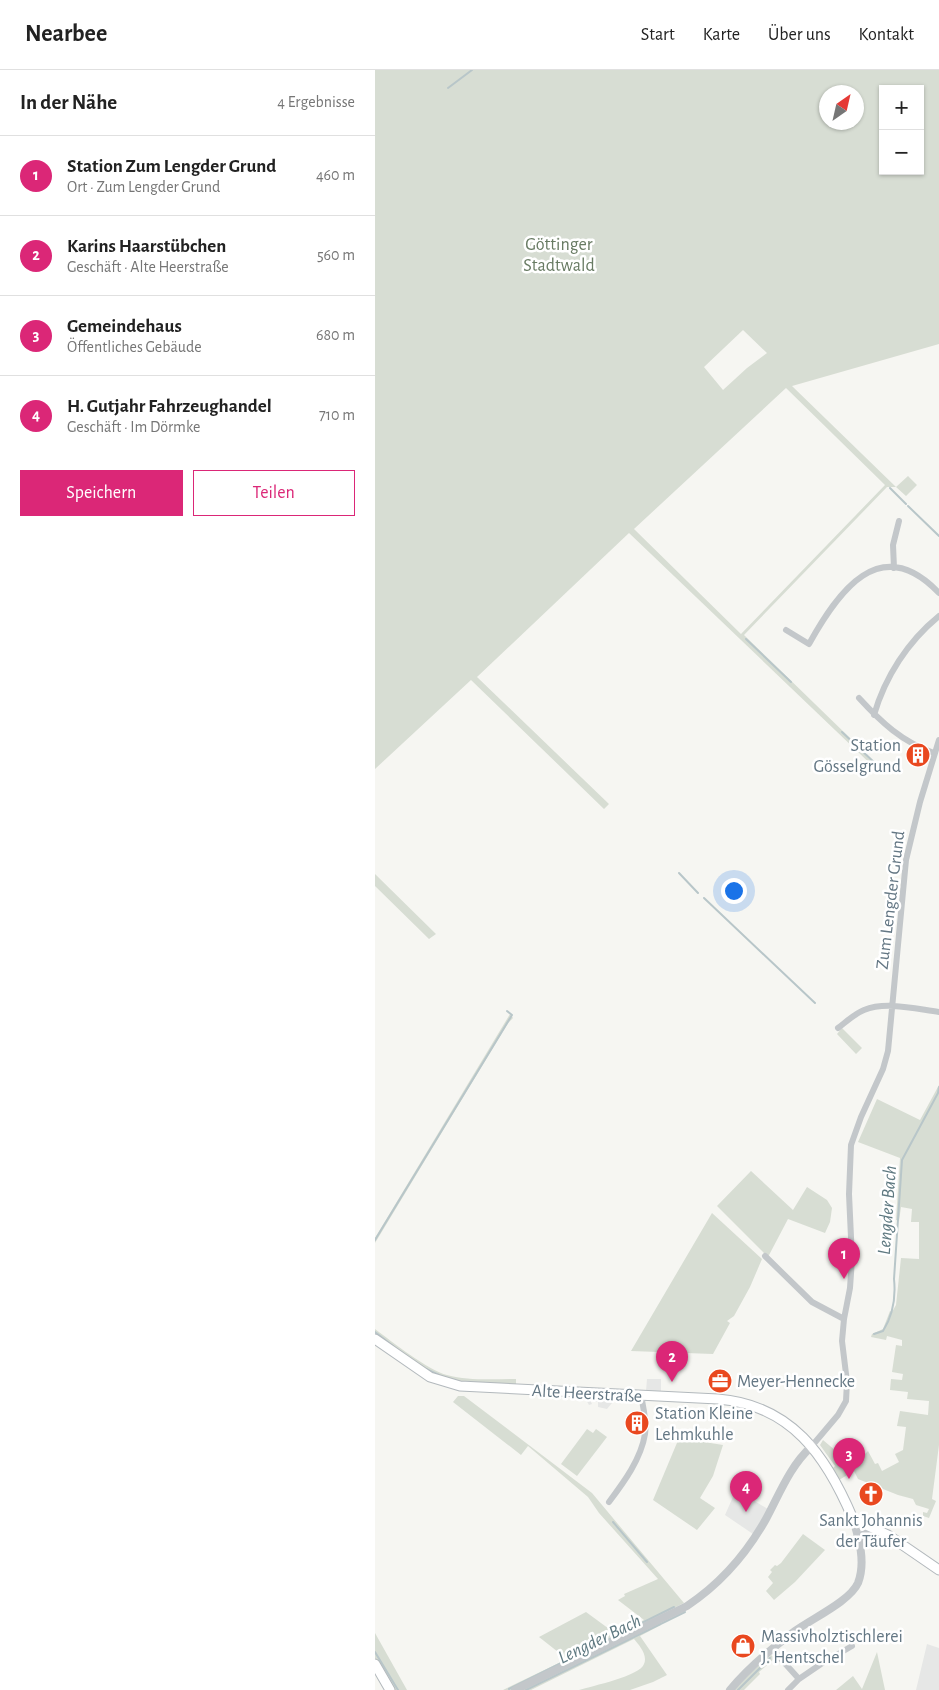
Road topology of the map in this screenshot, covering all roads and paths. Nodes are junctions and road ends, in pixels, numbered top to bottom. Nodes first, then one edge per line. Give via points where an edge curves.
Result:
1 (899, 521) dead end
2 (894, 568) junction
3 (939, 593) edge
4 (939, 616) edge
5 (786, 630) dead end
6 (859, 698) dead end
7 (874, 715) junction
8 (939, 740) edge
9 (934, 753) junction
10 (893, 1007) junction
11 (939, 1012) edge
12 (838, 1028) dead end
13 (765, 1256) dead end
14 (844, 1319) junction
15 (375, 1339) edge
16 (641, 1395) junction
17 (811, 1447) junction
18 (609, 1502) dead end
19 (853, 1519) junction
20 (875, 1528) junction
21 (859, 1539) junction
22 (939, 1569) edge
23 (852, 1646) dead end
24 (773, 1649) junction
25 (375, 1664) edge
26 (799, 1679) junction
27 (390, 1690) edge
28 (515, 1690) edge
29 (730, 1690) edge
30 (788, 1690) edge

1 - 2 street via 893,545
2 - 3 street via 914,573
2 - 5 street via 873,570 849,587 827,613 809,644
4 - 7 street via 896,666 882,691
6 - 7 street
7 - 9 street via 902,738
8 - 9 street, Zum Lengder Grund
9 - 10 street, Zum Lengder Grund via 906,860
10 - 11 street
10 - 12 street via 865,1009
10 - 14 street, Zum Lengder Grund via 883,1069 851,1145 852,1244 850,1288
13 - 14 street via 812,1302
14 - 17 street, Zum Lengder Grund via 842,1341 846,1401
15 - 16 main road, Alte Heerstraße via 440,1382 460,1386
16 - 17 main road, Alte Heerstraße via 723,1399 753,1404 788,1423
16 - 18 street via 645,1429 641,1449 624,1482
17 - 19 main road, Alte Heerstraße
17 - 28 street via 791,1473 751,1543 731,1569 700,1597
19 - 20 main road
19 - 21 street, Alte Heerstraße
20 - 21 street
20 - 22 main road
21 - 24 street, Alte Heerstraße via 860,1576 851,1593
23 - 26 street
24 - 26 street
24 - 29 street, Alte Heerstraße
25 - 27 main road
26 - 30 street

